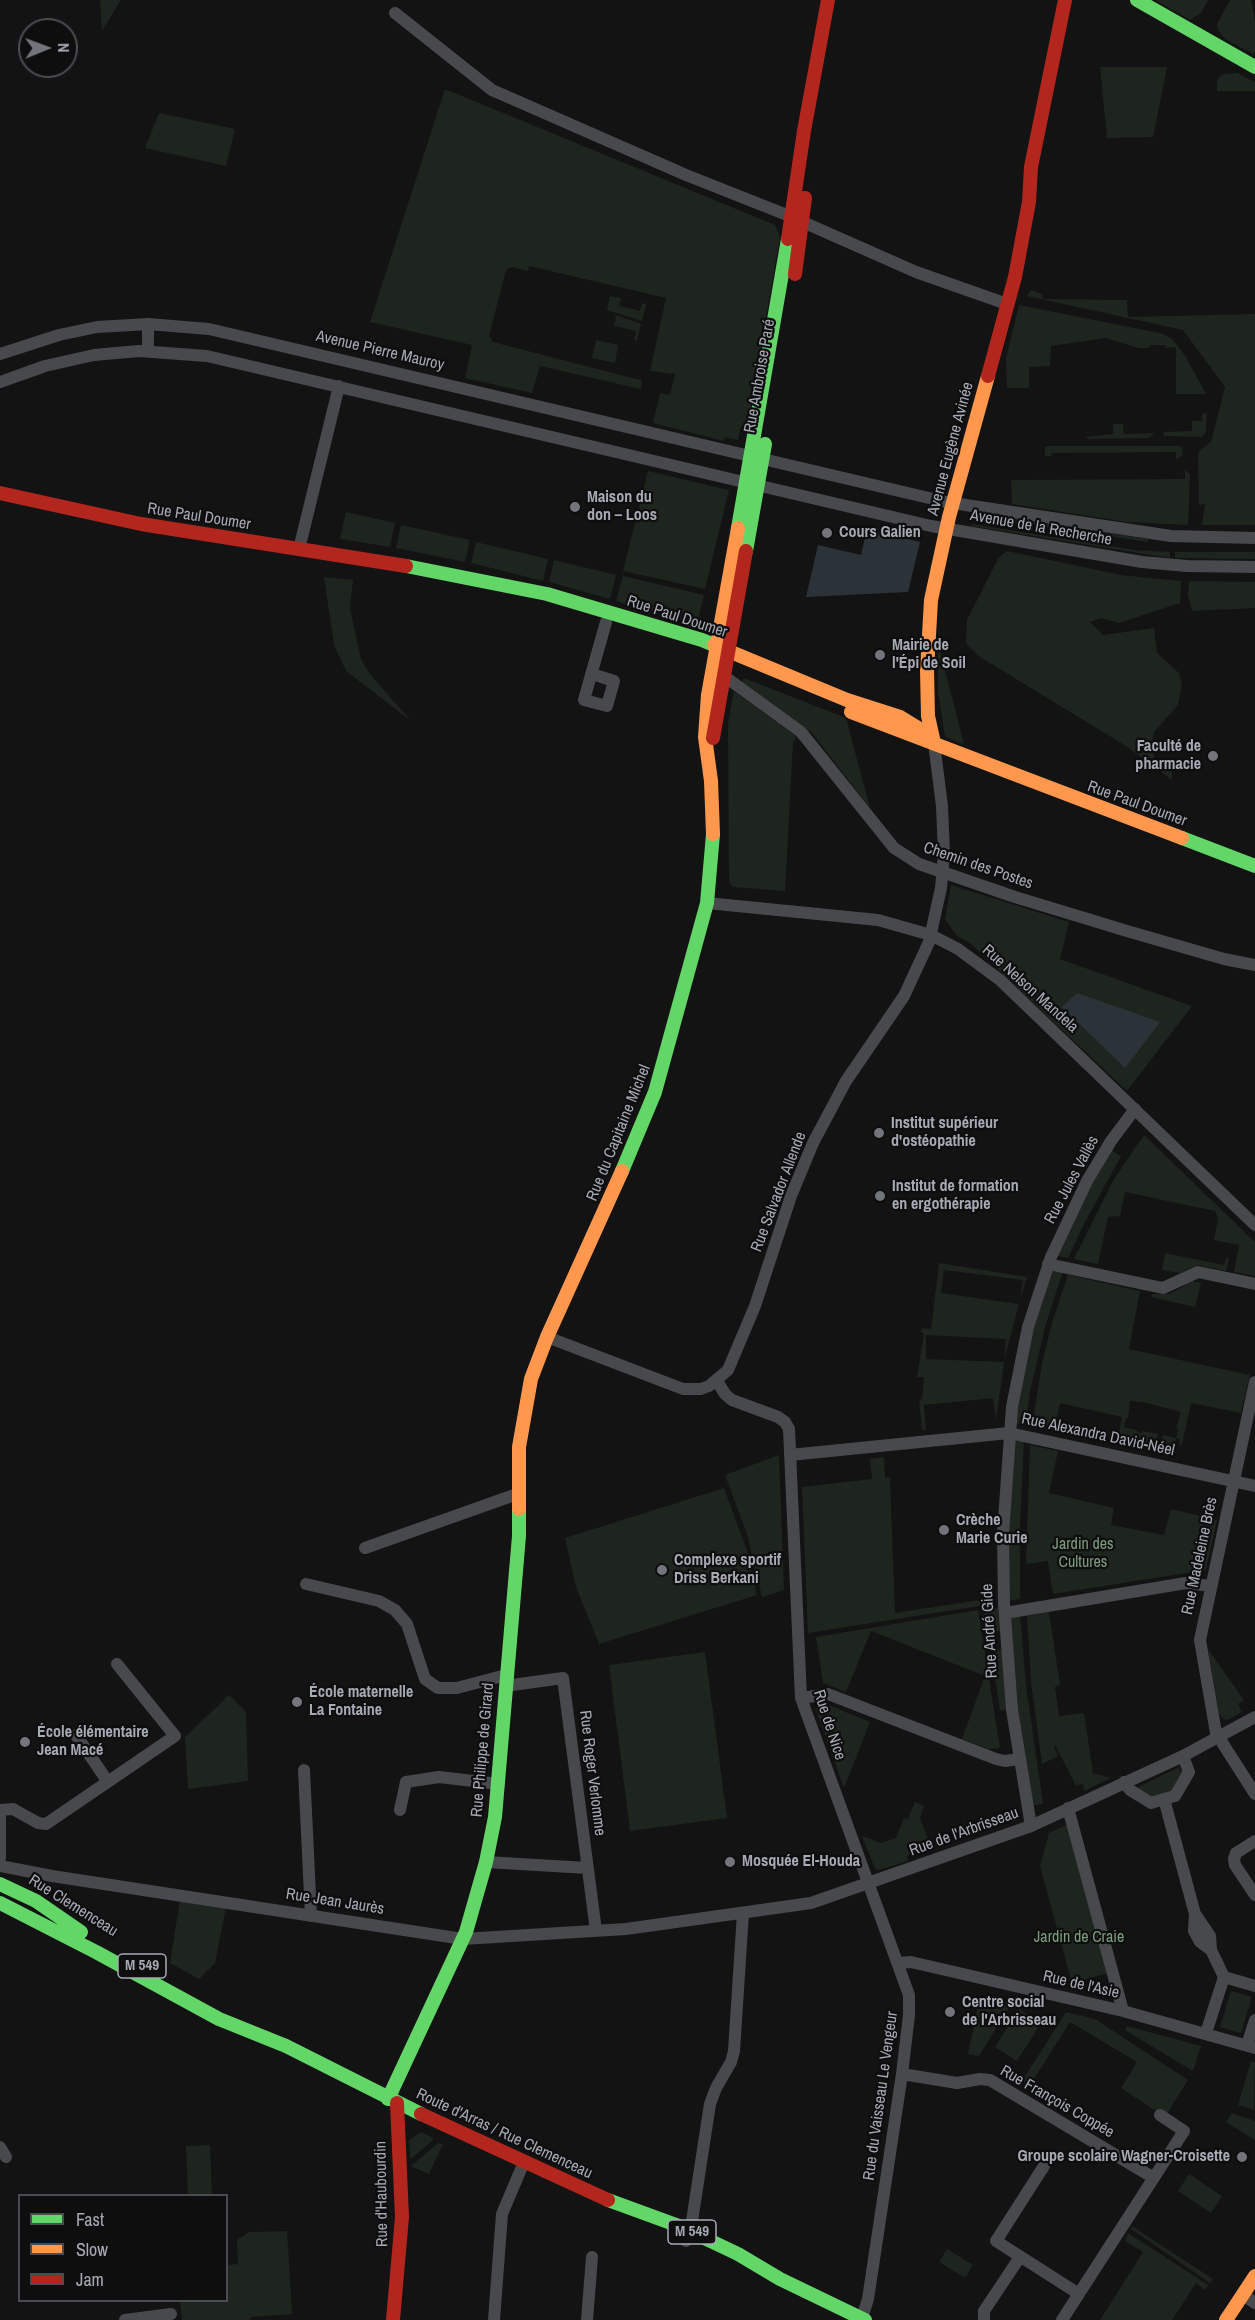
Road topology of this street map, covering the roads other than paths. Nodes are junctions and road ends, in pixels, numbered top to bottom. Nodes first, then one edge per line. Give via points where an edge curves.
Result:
1 (828, 0) edge
2 (1065, 0) edge
3 (1074, 0) edge
4 (1137, 0) edge
5 (395, 13) dead end
6 (1255, 67) edge
7 (1029, 202) junction
8 (798, 221) junction
9 (1007, 304) junction
10 (147, 324) junction
11 (148, 351) junction
12 (0, 354) edge
13 (0, 382) edge
14 (339, 386) junction
15 (757, 457) junction
16 (751, 484) junction
17 (0, 493) edge
18 (953, 503) junction
19 (946, 529) junction
20 (1255, 537) edge
21 (299, 549) junction
22 (394, 564) junction
23 (1255, 567) edge
24 (606, 622) junction
25 (721, 658) junction
26 (591, 674) dead end
27 (934, 743) junction
28 (710, 774) junction
29 (1255, 866) edge
30 (943, 873) junction
31 (707, 903) junction
32 (931, 935) junction
33 (1255, 965) edge
34 (1135, 1109) junction
35 (1255, 1225) edge
36 (1048, 1264) junction
37 (1255, 1284) edge
38 (547, 1336) junction
39 (717, 1381) junction
40 (1255, 1382) edge
41 (1009, 1433) junction
42 (790, 1455) junction
43 (1233, 1481) junction
44 (1255, 1486) edge
45 (520, 1493) junction
46 (365, 1548) dead end
47 (306, 1584) dead end
48 (1211, 1586) junction
49 (1005, 1613) junction
50 (117, 1665) dead end
51 (505, 1680) junction
52 (801, 1698) junction
53 (1255, 1717) edge
54 (75, 1735) dead end
55 (1218, 1737) junction
56 (1184, 1756) junction
57 (1019, 1759) junction
58 (304, 1770) dead end
59 (108, 1782) junction
60 (1124, 1782) junction
61 (499, 1784) junction
62 (1255, 1794) edge
63 (1164, 1799) junction
64 (1068, 1808) junction
65 (0, 1810) edge
66 (400, 1810) dead end
67 (0, 1817) edge
68 (1031, 1826) junction
69 (1255, 1841) edge
70 (0, 1858) edge
71 (486, 1862) junction
72 (0, 1866) edge
73 (587, 1868) junction
74 (868, 1883) junction
75 (0, 1884) edge
76 (1255, 1895) edge
77 (0, 1903) edge
78 (743, 1913) junction
79 (311, 1916) junction
80 (666, 1923) joint
81 (596, 1931) junction
82 (463, 1939) junction
83 (898, 1963) junction
84 (1224, 1977) junction
85 (1255, 1986) edge
86 (1123, 2011) junction
87 (1255, 2020) edge
88 (1206, 2033) junction
89 (286, 2046) junction
90 (1251, 2046) edge
91 (902, 2074) junction
92 (393, 2101) junction
93 (1160, 2115) dead end
94 (524, 2162) junction
95 (1044, 2166) dead end
96 (1154, 2178) junction
97 (688, 2236) junction
98 (592, 2257) dead end
99 (1020, 2257) junction
100 (1255, 2276) edge
101 (1079, 2294) junction
102 (1243, 2295) junction
103 (1255, 2303) edge
104 (171, 2314) dead end
105 (864, 2319) edge
106 (125, 2320) edge
107 (393, 2320) edge
108 (494, 2320) edge
109 (587, 2320) edge
110 (984, 2320) edge
111 (1062, 2320) edge
112 (1226, 2320) edge

1 - 8 main road, Rue Ambroise Paré via 804,131
2 - 7 main road, Avenue Eugène Avinée via 1031,167
3 - 7 main road, Avenue Eugène Avinée via 1039,172
4 - 6 main road
5 - 8 street via 492,90
7 - 9 main road, Avenue Eugène Avinée
8 - 9 street via 923,275
8 - 15 main road, Rue Ambroise Paré
9 - 18 main road, Avenue Eugène Avinée
10 - 11 street
10 - 12 street, Avenue Pierre Mauroy via 72,332
10 - 15 street, Avenue Pierre Mauroy via 231,333
11 - 13 street via 83,357
11 - 14 street via 219,358
14 - 16 street
14 - 21 street
15 - 16 main road, Rue Ambroise Paré
15 - 18 street, Avenue de la Recherche
16 - 19 street, Avenue de la Recherche
16 - 25 main road, Rue Ambroise Paré
17 - 21 main road, Rue Paul Doumer via 141,524
18 - 19 main road, Avenue Eugène Avinée
18 - 20 street, Avenue de la Recherche via 1193,538
19 - 23 street, Avenue de la Recherche via 1126,560
19 - 27 main road, Avenue Eugène Avinée via 927,639 928,716
21 - 22 main road, Rue Paul Doumer
22 - 24 main road, Rue Paul Doumer
22 - 25 main road, Rue Paul Doumer via 537,592 684,634
24 - 25 main road, Rue Paul Doumer
24 - 26 street
25 - 27 main road, Rue Paul Doumer via 900,717
25 - 28 main road, Rue du Capitaine Michel
25 - 28 main road, Rue du Capitaine Michel via 705,720
25 - 30 street, Chemin des Postes via 801,732 894,848
27 - 29 main road, Rue Paul Doumer
27 - 30 street, Rue Salvador Allende via 943,824
28 - 31 main road, Rue du Capitaine Michel via 713,840
30 - 32 street, Rue Salvador Allende
30 - 33 street, Chemin des Postes via 1149,938
31 - 32 street, Rue Nelson Mandela via 866,918
31 - 38 main road, Rue du Capitaine Michel via 655,1092 600,1224
32 - 34 street, Rue Nelson Mandela via 986,967
32 - 39 street, Rue Salvador Allende via 903,996 846,1082 816,1137 794,1188 756,1306 728,1371
34 - 35 street
34 - 36 street, Rue Jules Vallès via 1087,1180
36 - 37 street via 1163,1288 1198,1272
36 - 41 street, Rue Jules Vallès via 1022,1351
38 - 39 street via 683,1389 701,1389
38 - 45 main road, Rue du Capitaine Michel via 524,1411 519,1447
39 - 42 street, Rue de Nice via 732,1400 785,1422
40 - 43 street, Rue Madeleine Brès
41 - 42 street, Rue Alexandra David-Néel
41 - 43 street, Rue Alexandra David-Néel
41 - 49 street, Rue André Gide via 1003,1534
42 - 52 street, Rue de Nice
43 - 44 street, Rue Alexandra David-Néel
43 - 48 street, Rue Madeleine Brès
45 - 46 street
45 - 51 main road, Rue Philippe de Girard
47 - 51 street via 379,1601 395,1610 407,1624 425,1679 438,1688
48 - 49 street via 1186,1583
48 - 55 street, Rue Madeleine Brès via 1200,1640
49 - 57 street, Rue André Gide
50 - 59 street via 175,1736
51 - 61 main road, Rue Philippe de Girard
51 - 73 street, Rue Roger Verlomme via 563,1678
52 - 57 street via 828,1694 996,1759
52 - 74 street, Rue de Nice
53 - 55 street, Rue de l'Arbrisseau
54 - 59 street
55 - 56 street, Rue de l'Arbrisseau
55 - 62 street
56 - 60 street, Rue de l'Arbrisseau
56 - 63 street via 1189,1772 1174,1796
57 - 68 street, Rue André Gide
58 - 79 street
59 - 65 street via 46,1824 13,1809
60 - 63 street via 1150,1803
60 - 64 street, Rue de l'Arbrisseau
61 - 66 street via 439,1777 406,1782
61 - 71 main road, Rue Philippe de Girard
63 - 84 street via 1194,1914 1210,1936 1211,1950
64 - 68 street, Rue de l'Arbrisseau
64 - 86 street
67 - 70 street
68 - 74 street, Rue de l'Arbrisseau
69 - 76 street via 1236,1853 1234,1859
71 - 73 street
71 - 82 main road, Rue Philippe de Girard
72 - 79 street, Rue Jean Jaurès
73 - 81 street, Rue Roger Verlomme
74 - 78 street, Rue de l'Arbrisseau via 811,1903
74 - 83 street, Rue du Vaisseau Le Vengeur
75 - 89 main road, Rue Clemenceau / M 549
77 - 89 main road, Rue Clemenceau / M 549 via 219,2019
78 - 80 street, Rue de l'Arbrisseau
78 - 97 street via 734,2051 710,2104
79 - 82 street, Rue Jean Jaurès
80 - 81 street, Rue Jean Jaurès
81 - 82 street, Rue Jean Jaurès
82 - 92 main road, Rue Philippe de Girard
83 - 86 street, Rue de l'Asie via 911,1962
83 - 91 street, Rue du Vaisseau Le Vengeur via 910,2007
84 - 85 street
84 - 88 street
86 - 88 street, Rue de l'Asie
87 - 90 street
88 - 90 street, Rue de l'Asie
89 - 92 main road, Rue Clemenceau / M 549
91 - 96 street, Rue François Coppée via 957,2083 990,2080
91 - 105 street, Rue du Vaisseau Le Vengeur
92 - 94 main road, Route d'Arras / Rue Clemenceau / M 549
92 - 107 main road, Rue d'Haubourdin via 402,2217
93 - 96 street via 1184,2131
94 - 97 main road, Route d'Arras / Rue Clemenceau / M 549 via 598,2196 658,2217
94 - 108 street via 502,2214
95 - 99 street via 996,2241
96 - 101 street
97 - 105 main road, M 549 via 750,2261 780,2280
98 - 109 street
99 - 101 street
99 - 110 street via 984,2311
100 - 102 main road
101 - 111 street
102 - 103 street
102 - 112 main road
104 - 106 street

